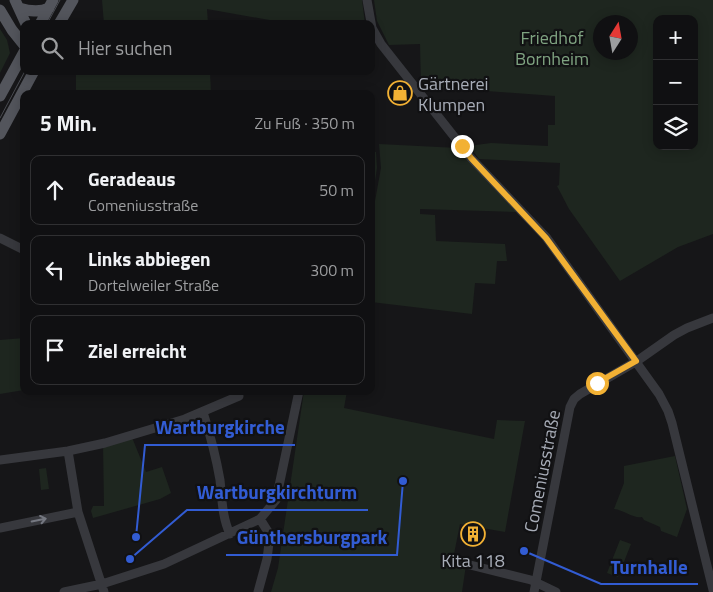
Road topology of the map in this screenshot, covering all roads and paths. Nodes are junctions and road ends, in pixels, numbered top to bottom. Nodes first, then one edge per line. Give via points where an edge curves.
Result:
1 (73, 0) edge
2 (367, 0) edge
3 (17, 4) edge
4 (51, 4) edge
5 (0, 10) edge
6 (24, 20) edge
7 (42, 20) edge
8 (61, 20) edge
9 (371, 20) edge
10 (375, 33) edge
11 (20, 41) edge
12 (20, 59) edge
13 (32, 75) edge
14 (24, 90) edge
15 (0, 96) edge
16 (20, 97) edge
17 (0, 134) edge
18 (0, 238) edge
19 (20, 248) edge
20 (713, 318) edge
21 (636, 361) junction
22 (299, 395) edge
23 (239, 396) dead end
24 (203, 412) junction
25 (68, 451) junction
26 (0, 460) edge
27 (78, 512) junction
28 (260, 520) junction
29 (0, 528) edge
30 (230, 534) junction
31 (458, 562) dead end
32 (103, 588) edge
33 (535, 588) edge
34 (713, 590) edge
35 (64, 592) edge
36 (258, 592) edge
37 (556, 592) edge

1 - 8 main road
2 - 9 street
3 - 4 main road via 35,12 45,10
3 - 6 main road
4 - 7 main road
5 - 11 main road
10 - 21 street via 471,158 546,238
12 - 15 main road
13 - 14 main road
16 - 17 main road
18 - 19 street
20 - 21 street, Comeniusstraße via 674,335
21 - 33 street, Comeniusstraße via 574,399 570,407
21 - 34 street via 659,394 670,417
22 - 28 street via 276,500
23 - 24 street
24 - 25 street via 131,436
24 - 30 street via 220,480 225,523
25 - 26 street
25 - 27 street
29 -> 27 street
27 - 32 street
28 - 30 street
28 - 36 street via 270,535
30 - 32 street
31 - 33 street via 531,580
32 - 35 street
33 - 37 street

